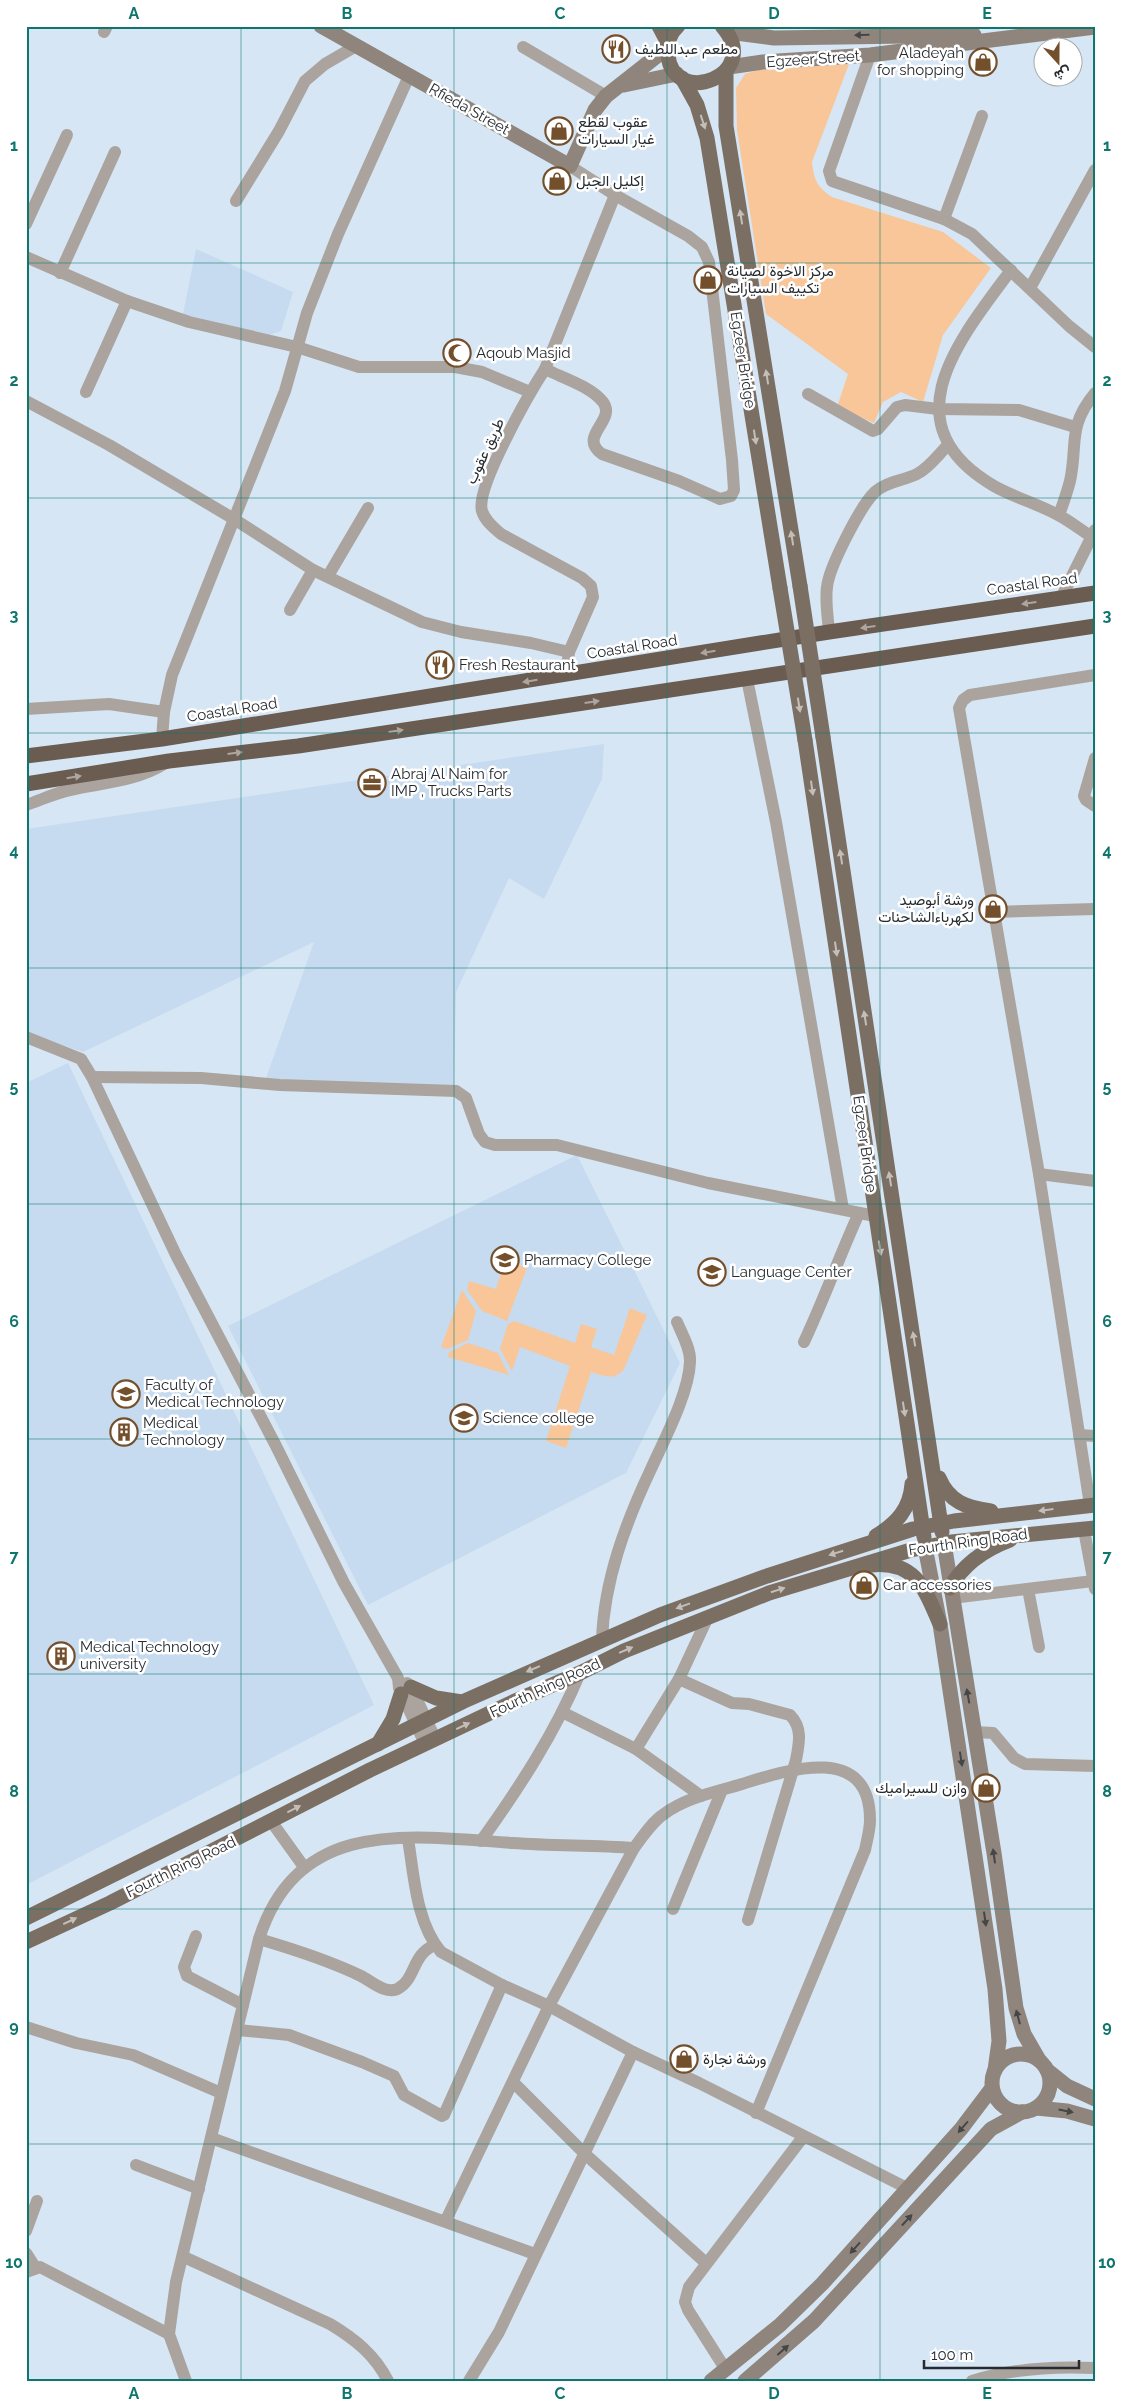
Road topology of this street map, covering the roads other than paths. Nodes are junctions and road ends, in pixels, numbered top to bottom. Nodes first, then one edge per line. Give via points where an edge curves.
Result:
1 (321, 26) edge
2 (659, 26) edge
3 (678, 26) edge
4 (1095, 27) edge
5 (725, 29) edge
6 (838, 31) edge
7 (1016, 36) junction
8 (356, 46) junction
9 (523, 46) dead end
10 (667, 46) junction
11 (870, 55) junction
12 (728, 69) junction
13 (410, 76) junction
14 (680, 76) junction
15 (622, 85) junction
16 (606, 96) junction
17 (982, 116) dead end
18 (67, 135) dead end
19 (115, 152) dead end
20 (570, 166) junction
21 (1095, 170) edge
22 (615, 196) junction
23 (236, 201) dead end
24 (944, 219) junction
25 (26, 224) edge
26 (26, 257) edge
27 (1011, 270) junction
28 (60, 273) junction
29 (1030, 288) junction
30 (127, 301) junction
31 (297, 347) junction
32 (1095, 347) edge
33 (545, 369) junction
34 (86, 392) dead end
35 (530, 392) junction
36 (1095, 392) edge
37 (808, 394) dead end
38 (26, 401) edge
39 (938, 409) junction
40 (1075, 427) junction
41 (948, 445) junction
42 (368, 508) dead end
43 (1059, 516) junction
44 (234, 519) junction
45 (1093, 534) edge
46 (313, 570) junction
47 (328, 576) junction
48 (1095, 593) edge
49 (1061, 598) junction
50 (290, 610) dead end
51 (1095, 626) edge
52 (830, 632) junction
53 (569, 652) junction
54 (1095, 674) edge
55 (566, 675) junction
56 (747, 679) junction
57 (26, 709) edge
58 (164, 712) junction
59 (162, 739) junction
60 (26, 756) edge
61 (1095, 758) edge
62 (168, 761) junction
63 (26, 784) edge
64 (26, 805) edge
65 (1095, 806) edge
66 (1095, 908) edge
67 (992, 912) junction
68 (26, 1037) edge
69 (92, 1077) junction
70 (1039, 1174) junction
71 (1095, 1181) edge
72 (843, 1210) junction
73 (859, 1213) junction
74 (875, 1216) junction
75 (677, 1322) dead end
76 (804, 1342) dead end
77 (1079, 1435) junction
78 (1095, 1436) edge
79 (932, 1456) junction
80 (912, 1460) junction
81 (1093, 1505) edge
82 (1018, 1514) junction
83 (941, 1523) junction
84 (922, 1527) junction
85 (1090, 1529) edge
86 (1030, 1533) junction
87 (944, 1543) junction
88 (862, 1544) junction
89 (925, 1547) junction
90 (852, 1566) junction
91 (1094, 1585) edge
92 (1028, 1589) junction
93 (951, 1593) junction
94 (707, 1619) junction
95 (940, 1624) junction
96 (602, 1640) junction
97 (1039, 1647) dead end
98 (580, 1673) junction
99 (680, 1679) junction
100 (406, 1690) junction
101 (462, 1702) junction
102 (562, 1712) junction
103 (421, 1722) junction
104 (975, 1732) junction
105 (430, 1741) junction
106 (378, 1744) junction
107 (636, 1749) junction
108 (1095, 1766) edge
109 (793, 1770) junction
110 (722, 1790) junction
111 (701, 1796) junction
112 (271, 1822) junction
113 (408, 1839) junction
114 (481, 1841) junction
115 (634, 1848) junction
116 (304, 1867) junction
117 (672, 1909) dead end
118 (26, 1918) edge
119 (748, 1920) dead end
120 (196, 1936) dead end
121 (259, 1939) junction
122 (26, 1942) edge
123 (435, 1945) junction
124 (502, 1985) junction
125 (243, 2005) junction
126 (549, 2006) junction
127 (26, 2027) edge
128 (238, 2030) junction
129 (633, 2052) junction
130 (1043, 2065) junction
131 (995, 2070) junction
132 (512, 2082) junction
133 (992, 2088) junction
134 (221, 2093) junction
135 (1095, 2099) edge
136 (1029, 2110) junction
137 (756, 2113) junction
138 (1095, 2119) edge
139 (803, 2137) junction
140 (211, 2138) junction
141 (585, 2154) junction
142 (136, 2165) dead end
143 (906, 2188) junction
144 (199, 2189) junction
145 (37, 2201) dead end
146 (446, 2220) junction
147 (26, 2231) edge
148 (26, 2253) edge
149 (535, 2254) junction
150 (184, 2257) junction
151 (706, 2263) junction
152 (31, 2270) edge
153 (169, 2334) junction
154 (747, 2352) junction
155 (762, 2367) junction
156 (1074, 2367) junction
157 (1095, 2368) edge
158 (726, 2370) junction
159 (186, 2381) edge
160 (388, 2381) edge
161 (469, 2381) edge
162 (711, 2381) edge
163 (745, 2381) edge
164 (972, 2381) edge
165 (1069, 2381) edge

1 - 8 main road, Rfieda Street
2 - 10 main road, Egzeer Bridge
3 - 10 main road
4 - 7 main road, Egzeer Street
5 - 6 main road, Egzeer Street via 774,38
5 - 12 main road, Egzeer Bridge via 733,46
7 -> 6 main road, Egzeer Street
7 - 11 main road, Egzeer Street
8 - 13 main road, Rfieda Street
8 - 23 street via 325,64 305,81 272,144
9 - 16 street
10 - 14 main road, Egzeer Bridge via 668,60
10 - 15 main road
11 - 12 main road, Egzeer Street via 763,62
11 - 24 street via 835,152 830,176 838,184
12 - 14 main road via 703,83
79 -> 12 main road, Egzeer Bridge, bridge via 800,586 726,126
13 - 20 main road, Rfieda Street
13 - 31 street via 338,234
14 - 15 main road
14 -> 74 main road, Egzeer Bridge, bridge via 697,105 707,138 805,740
15 - 16 main road
16 - 20 main road via 595,110
17 - 24 street
18 - 25 street
19 - 28 street
20 - 22 street, Rfieda Street
21 - 29 street
22 - 33 street, طريق عقوب
22 - 33 street, Rfieda Street via 688,236 702,247 709,262 732,460 734,490 731,496 720,499 602,454 593,443 604,420 604,403 594,394
24 - 27 street via 972,234
26 - 28 street
27 - 29 street
27 - 39 street via 967,329 940,387
28 - 30 street
29 - 32 street
30 - 31 street via 183,320
30 - 34 street
31 - 35 street via 359,367 455,367 482,372
31 - 44 street via 285,391
33 - 35 street, طريق عقوب
35 - 53 street, طريق عقوب via 484,488 482,511 490,525 501,534 591,586 593,597
36 - 40 street
37 - 39 street via 873,431 901,405
38 - 44 street via 109,445
39 - 40 street via 1019,410
39 - 41 street
40 - 43 street via 1070,482
41 - 43 street via 957,457 994,486
41 - 52 street via 918,473 888,483 874,492 832,567 826,598
42 - 47 street
43 - 45 street
44 - 46 street
44 - 58 street via 172,675
45 - 49 street
46 - 47 street
46 - 50 street
47 - 53 street via 422,622
48 - 49 highway, Coastal Road
49 -> 52 highway, Coastal Road
51 - 56 highway
52 -> 55 highway, Coastal Road
53 - 55 street, طريق عقوب
54 - 67 street via 970,695 959,708
55 -> 59 highway, Coastal Road
62 -> 56 highway via 298,746
56 - 72 street via 778,832
57 - 58 street via 109,704
58 - 59 street
59 - 60 highway, Coastal Road
61 - 65 street via 1084,796
63 -> 62 highway
62 - 64 street via 154,770 132,777 69,790
66 - 67 street
67 - 70 street
68 - 69 street via 81,1059
69 - 72 street via 201,1078 280,1085 456,1091 466,1098 478,1134 484,1142 495,1145 557,1145 708,1183
69 - 100 street via 176,1255 344,1583
70 - 71 street
70 - 77 street
72 - 73 street
73 - 74 street
73 - 76 street
74 -> 80 main road, Egzeer Bridge
75 - 96 street via 690,1359 688,1376 624,1535 608,1585
77 - 78 street
77 - 81 street
79 - 82 main road via 944,1491 954,1500 969,1508
79 - 83 main road, Egzeer Bridge
80 - 84 main road, Egzeer Bridge
80 - 88 main road via 911,1498 906,1509 889,1528
81 -> 82 main road, Fourth Ring Road
82 - 83 main road, Fourth Ring Road
83 - 84 main road, Fourth Ring Road
83 - 87 main road, Egzeer Bridge
84 - 88 main road, Fourth Ring Road
84 - 89 main road, Egzeer Bridge
85 - 86 main road, Fourth Ring Road
85 - 91 street
86 - 87 main road, Fourth Ring Road
86 - 93 main road via 1002,1543 977,1558 960,1573
87 - 89 main road, Fourth Ring Road
87 - 93 main road
88 -> 96 main road, Fourth Ring Road via 678,1608
89 - 90 main road, Fourth Ring Road
89 - 95 main road
94 -> 90 main road, Fourth Ring Road via 768,1594
90 - 95 main road via 896,1566 910,1573 922,1584
91 - 92 street
92 - 93 street
92 - 97 street
104 -> 93 main road
98 -> 94 main road, Fourth Ring Road via 624,1651
94 - 99 street
95 -> 131 main road via 999,2019
96 -> 101 main road, Fourth Ring Road
98 - 102 street
105 -> 98 main road, Fourth Ring Road
99 - 107 street
99 - 109 street via 732,1703 790,1715 800,1737
100 - 101 main road
100 - 103 street
100 - 106 main road via 392,1723
101 - 103 main road, Fourth Ring Road
102 - 107 street
102 - 114 street via 514,1795
103 - 105 street
103 - 106 main road, Fourth Ring Road
104 - 108 street via 993,1733 1014,1758 1025,1764
130 -> 104 main road via 1024,2034 1016,2008
112 -> 105 main road, Fourth Ring Road
106 - 118 main road, Fourth Ring Road
107 - 111 street
109 - 110 street
109 - 119 street
109 - 137 street via 828,1766 843,1771 863,1788 869,1804 870,1821 856,1875
110 - 111 street
110 - 117 street
111 - 115 street via 662,1815
112 - 116 street
122 -> 112 main road, Fourth Ring Road
113 - 114 street
113 - 116 street via 349,1844
113 - 123 street via 423,1919
114 - 115 street
115 - 126 street
116 - 121 street via 274,1904
120 - 125 street via 184,1967 187,1976
121 - 123 street via 318,1958 393,1991 408,1978 420,1954
121 - 125 street
123 - 124 street via 441,1952
124 - 126 street
124 - 128 street via 442,2116 404,2095 394,2076 362,2062 289,2036
125 - 128 street
126 - 129 street
126 - 132 street
127 - 134 street via 76,2044 133,2055
128 - 134 street
129 - 137 street
129 - 141 street
130 - 131 main road via 1032,2056 1015,2055
130 - 135 main road via 1067,2086
130 - 136 main road via 1050,2077 1049,2091 1042,2104
131 - 133 main road
132 - 141 street
132 - 146 street
133 - 136 main road via 1006,2108
133 -> 143 main road via 961,2129
134 - 140 street
136 -> 138 main road via 1067,2111
155 -> 136 main road via 814,2321 991,2129
137 - 139 street
139 - 143 street
139 - 151 street
140 - 144 street
140 - 146 street
141 - 149 street
141 - 151 street
142 - 144 street
143 -> 154 main road via 822,2284
144 - 150 street
145 - 147 street
146 - 149 street
148 - 152 street
149 - 161 street via 499,2332
150 - 153 street via 176,2282
150 - 160 street via 337,2328 365,2349
151 - 158 street via 689,2287 685,2302
152 - 153 street via 40,2266
153 - 159 street
154 - 155 main road
154 - 158 main road
155 - 163 main road
156 - 157 street
156 - 164 street via 1002,2373
156 - 165 street
158 - 162 main road

